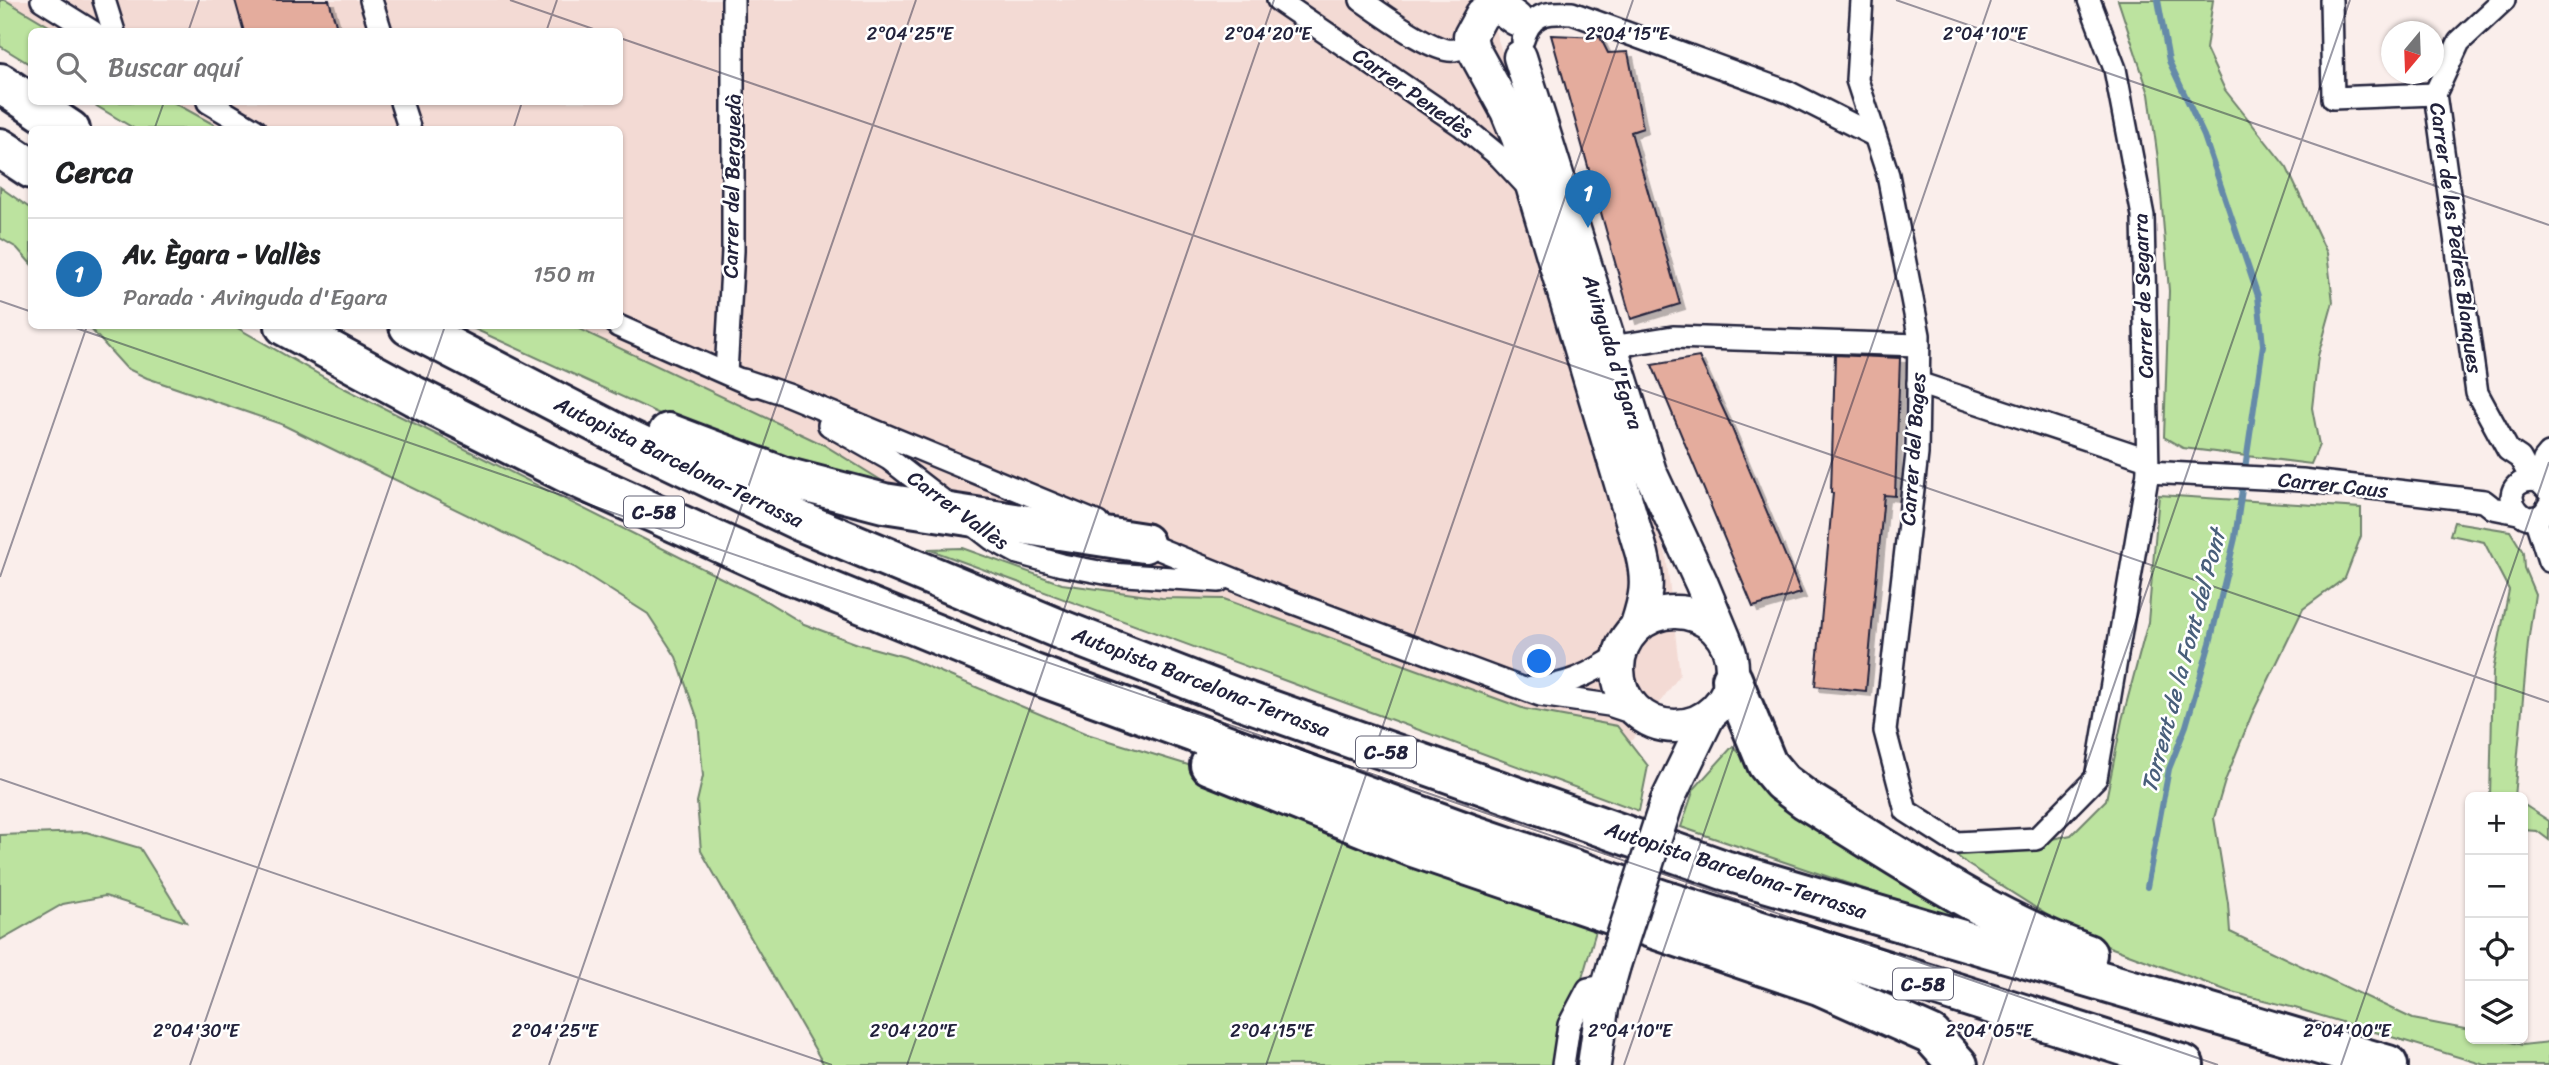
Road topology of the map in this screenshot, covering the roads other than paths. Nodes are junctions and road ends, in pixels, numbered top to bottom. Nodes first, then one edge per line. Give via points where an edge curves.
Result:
1 (42, 0) edge
2 (104, 0) edge
3 (371, 0) edge
4 (733, 0) edge
5 (1278, 0) edge
6 (1361, 0) edge
7 (1851, 0) edge
8 (1862, 0) edge
9 (2089, 0) edge
10 (2331, 0) edge
11 (2504, 0) edge
12 (1511, 21) edge
13 (87, 28) edge
14 (113, 28) edge
15 (380, 28) edge
16 (1859, 32) junction
17 (0, 83) edge
18 (2435, 94) junction
19 (28, 102) edge
20 (33, 105) edge
21 (213, 105) edge
22 (402, 105) edge
23 (64, 126) edge
24 (249, 126) edge
25 (409, 126) edge
26 (1875, 136) junction
27 (0, 148) edge
28 (28, 166) edge
29 (1536, 199) junction
30 (623, 328) edge
31 (291, 329) edge
32 (415, 329) edge
33 (1919, 345) junction
34 (1611, 347) junction
35 (459, 352) junction
36 (734, 376) junction
37 (1918, 383) junction
38 (2549, 454) edge
39 (2147, 466) junction
40 (2536, 487) edge
41 (2484, 501) junction
42 (2534, 512) edge
43 (960, 515) junction
44 (1144, 543) junction
45 (2549, 561) edge
46 (1275, 596) junction
47 (1637, 625) junction
48 (1725, 640) junction
49 (1619, 655) junction
50 (1034, 674) junction
51 (1732, 679) junction
52 (1507, 683) junction
53 (1708, 717) junction
54 (1651, 721) junction
55 (1667, 801) junction
56 (1956, 843) joint
57 (1611, 975) junction
58 (2350, 1054) junction
59 (1563, 1065) edge
60 (1594, 1065) edge
61 (1958, 1065) edge
62 (2184, 1065) edge
63 (2388, 1065) edge

1 - 13 street
2 - 14 street
3 - 15 street
4 - 36 street, Carrer del Berguedà
5 - 29 street, Carrer Penedès via 1461,125 1500,157
6 - 12 street via 1410,33 1454,51
7 - 16 street, Carrer del Bages
8 - 16 street, Carrer del Bages
9 - 39 street, Carrer de Segarra via 2115,69 2143,216
10 - 18 street via 2333,98
11 - 18 street, Carrer de les Pedres Blanques via 2459,41
12 - 26 street via 1788,92
12 - 29 street, Avinguda d'Egara via 1507,111
12 - 34 street, Avinguda d'Egara
16 - 26 street, Carrer del Bages via 1857,80
17 - 19 highway
18 - 40 street, Carrer de les Pedres Blanques via 2477,393 2508,450 2508,462
20 - 23 highway
21 - 24 street
22 - 25 street
26 - 33 street, Carrer del Bages via 1888,175
27 - 28 highway
29 - 47 street, Avinguda d'Egara via 1642,554 1646,596
30 - 36 street, Carrer Vallès
31 - 50 highway, C-58 via 573,476 789,574
32 - 35 highway, Autopista Barcelona-Terrassa / C-58
33 - 34 street via 1673,337
33 - 37 street, Carrer del Bages
34 - 48 street, Avinguda d'Egara via 1650,472
35 - 43 highway via 784,477 884,503
35 - 58 highway, Autopista Barcelona-Terrassa / C-58 via 802,522 1234,697 1724,870
36 - 43 street, Carrer Vallès via 889,459
36 - 44 street, Carrer Vallès
37 - 39 street
37 - 56 street, Carrer del Bages via 1917,454 1885,731 1906,810
38 - 40 street
39 - 41 street, Carrer Caus via 2182,475 2302,480
39 - 56 street, Carrer de Segarra via 2096,778 2036,839
40 - 41 street, Carrer Caus
40 - 42 street, Carrer de les Pedres Blanques via 2512,502
41 - 42 street, Carrer Caus via 2493,508
42 - 45 street
43 - 44 highway
43 - 46 street, Carrer Vallès via 1018,553 1062,565 1110,574 1208,579
44 - 46 street, Carrer Vallès
46 - 52 street, Carrer Vallès
47 - 48 street via 1676,611 1696,615
47 - 49 street
48 - 51 street via 1732,659
49 - 52 street, Carrer Vallès via 1593,672 1561,684 1524,687
49 - 54 street via 1622,692 1633,709
50 - 61 highway via 1182,754 1413,847 1819,985 1874,1008 1931,1035
50 - 62 highway, C-58 via 1663,900
51 - 53 street via 1722,703
51 - 58 highway via 1767,764 1782,782 1817,807 2019,926 2090,956 2209,995
52 - 54 street, Carrer Vallès via 1557,699 1609,705
53 - 54 street via 1679,727
53 - 55 street
54 - 55 street via 1668,746
55 - 57 street, bridge
57 - 59 street via 1588,989 1569,1025
57 - 60 street
58 - 63 highway, Autopista Barcelona-Terrassa / C-58

